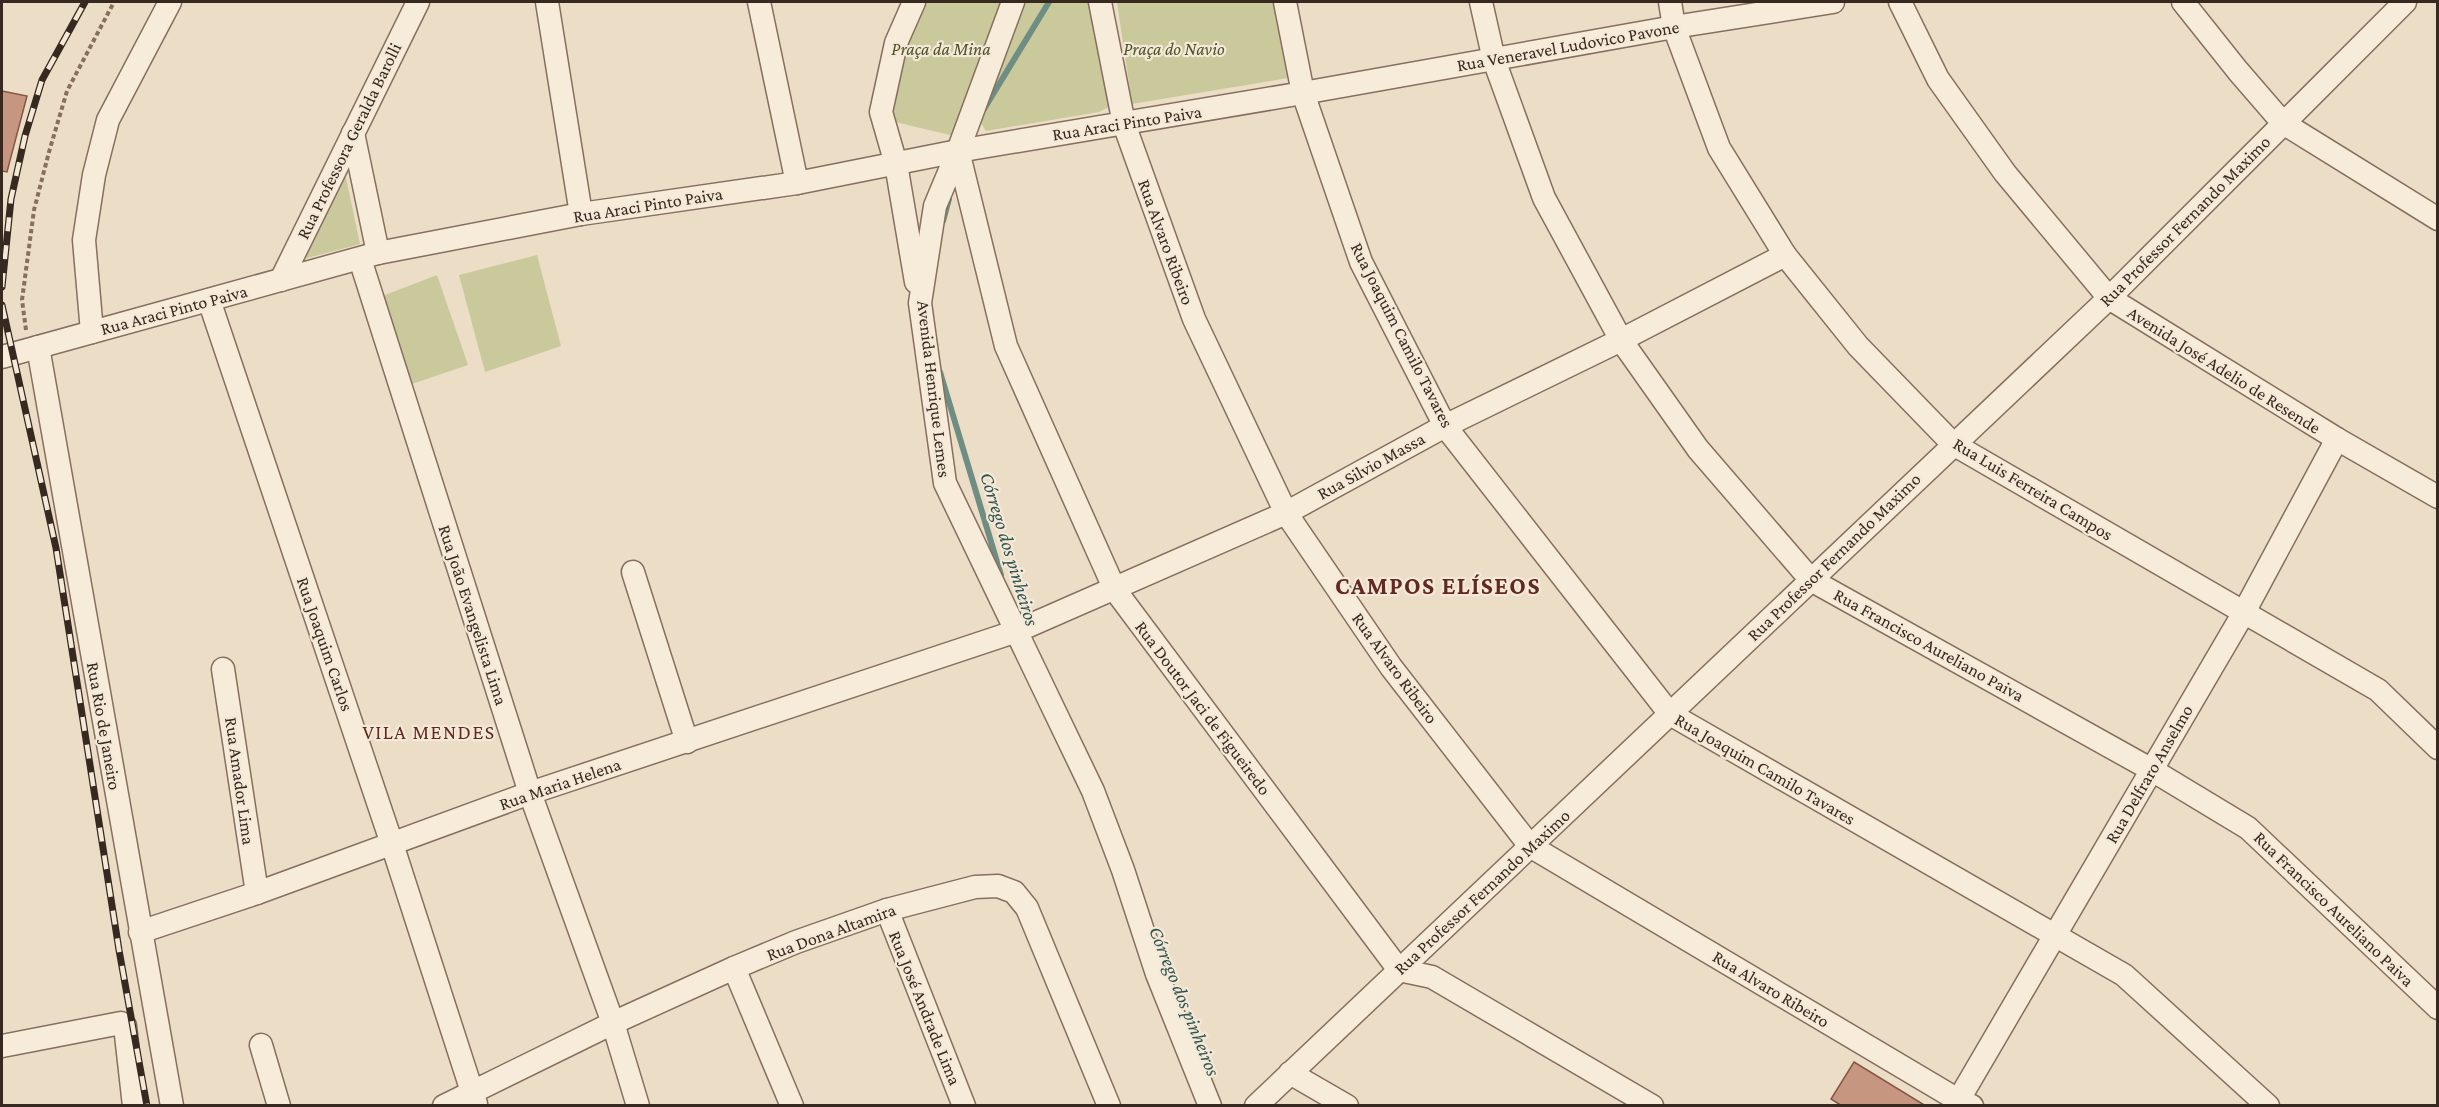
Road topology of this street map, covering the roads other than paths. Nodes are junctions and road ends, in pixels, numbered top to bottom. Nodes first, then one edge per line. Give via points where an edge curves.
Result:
1 (170, 2) edge
2 (418, 2) edge
3 (547, 2) edge
4 (759, 2) edge
5 (914, 2) edge
6 (1013, 2) edge
7 (1100, 2) edge
8 (1285, 2) edge
9 (1481, 2) edge
10 (1670, 2) edge
11 (1833, 2) edge
12 (1900, 2) edge
13 (2183, 2) edge
14 (2405, 2) edge
15 (1674, 27) junction
16 (1494, 60) junction
17 (1303, 93) junction
18 (2283, 123) junction
19 (1124, 124) junction
20 (352, 134) junction
21 (958, 151) junction
22 (896, 164) junction
23 (797, 183) junction
24 (581, 214) junction
25 (2438, 219) edge
26 (1785, 255) junction
27 (369, 256) junction
28 (281, 280) junction
29 (2109, 298) junction
30 (208, 300) junction
31 (920, 303) junction
32 (92, 332) junction
33 (1621, 340) junction
34 (38, 346) junction
35 (2, 357) edge
36 (1445, 426) junction
37 (2337, 439) junction
38 (1953, 444) junction
39 (2438, 497) edge
40 (1286, 513) junction
41 (633, 572) dead end
42 (1811, 580) junction
43 (1114, 590) junction
44 (2243, 614) junction
45 (1017, 631) junction
46 (982, 644) joint
47 (223, 669) dead end
48 (1670, 714) junction
49 (687, 742) junction
50 (2438, 748) edge
51 (2152, 770) junction
52 (530, 793) junction
53 (392, 844) junction
54 (1530, 846) junction
55 (257, 893) junction
56 (887, 910) junction
57 (140, 932) junction
58 (2054, 935) junction
59 (734, 968) junction
60 (1399, 970) junction
61 (2438, 1008) edge
62 (613, 1023) junction
63 (3, 1039) edge
64 (261, 1045) dead end
65 (1290, 1073) junction
66 (474, 1099) edge
67 (1962, 1104) edge
68 (134, 1106) edge
69 (171, 1106) edge
70 (279, 1106) edge
71 (444, 1106) edge
72 (638, 1106) edge
73 (792, 1106) edge
74 (964, 1106) edge
75 (1109, 1106) edge
76 (1210, 1106) edge
77 (1256, 1106) edge
78 (1347, 1106) edge
79 (1652, 1106) edge
80 (2268, 1106) edge

1 - 32 street via 108,120 94,175 84,240
2 - 20 street, Rua Professora Geralda Barolli
3 - 24 street
4 - 23 street
5 - 22 street via 896,43 881,112
6 - 21 street, Avenida Henrique Lemes
7 - 19 street, Rua Alvaro Ribeiro
8 - 17 street, Rua Joaquim Camilo Tavares
9 - 16 street, Rua Francisco Aureliano Paiva
10 - 15 street, Rua Luis Ferreira Campos
11 - 15 street, Rua Veneravel Ludovico Pavone
12 - 29 street, Avenida José Adelio de Resende via 1938,79 2004,173
13 - 18 street
14 - 18 street, Rua Professor Fernando Maximo
15 - 16 street, Rua Veneravel Ludovico Pavone
15 - 26 street, Rua Luis Ferreira Campos via 1719,147
16 - 17 street, Rua Veneravel Ludovico Pavone
16 - 33 street, Rua Francisco Aureliano Paiva via 1544,198
17 - 19 street, Rua Araci Pinto Paiva
17 - 36 street, Rua Joaquim Camilo Tavares via 1361,262
18 - 25 street
18 - 29 street, Rua Professor Fernando Maximo
19 - 21 street, Rua Araci Pinto Paiva
19 - 40 street, Rua Alvaro Ribeiro via 1194,319
20 - 27 street, Rua João Evangelista Lima
20 - 28 street, Rua Professora Geralda Barolli
21 - 22 street, Rua Araci Pinto Paiva
21 - 31 street, Avenida Henrique Lemes via 934,206
21 - 43 street, Rua Doutor Jaci de Figueiredo via 1006,346
22 - 23 street, Rua Araci Pinto Paiva
22 - 31 street
23 - 24 street, Rua Araci Pinto Paiva
24 - 27 street, Rua Araci Pinto Paiva
26 - 33 street, Rua Silvio Massa
26 - 38 street, Rua Luis Ferreira Campos via 1858,346
27 - 28 street, Rua Araci Pinto Paiva
27 - 52 street, Rua João Evangelista Lima
28 - 30 street, Rua Araci Pinto Paiva
29 - 37 street, Avenida José Adelio de Resende
29 - 38 street, Rua Professor Fernando Maximo
30 - 32 street, Rua Araci Pinto Paiva
30 - 53 street, Rua Joaquim Carlos
31 - 45 street, Avenida Henrique Lemes via 945,483
32 - 34 street, Rua Araci Pinto Paiva
33 - 36 street, Rua Silvio Massa
33 - 42 street, Rua Francisco Aureliano Paiva via 1698,449
34 - 35 street, Rua Araci Pinto Paiva
34 - 57 street, Rua Rio de Janeiro
36 - 40 street, Rua Silvio Massa
36 - 48 street, Rua Joaquim Camilo Tavares
37 - 39 street, Avenida José Adelio de Resende
37 - 44 street, Rua Delfraro Anselmo
38 - 42 street, Rua Professor Fernando Maximo
38 - 44 street, Rua Luis Ferreira Campos
40 - 43 street, Rua Silvio Massa
40 - 54 street, Rua Alvaro Ribeiro via 1391,667
41 - 49 street
42 - 48 street, Rua Professor Fernando Maximo
42 - 51 street, Rua Francisco Aureliano Paiva
43 - 45 street, Rua Silvio Massa
43 - 60 street, Rua Doutor Jaci de Figueiredo
44 - 50 street, Rua Luis Ferreira Campos via 2378,690
44 - 51 street, Rua Delfraro Anselmo
45 - 46 street, Rua Silvio Massa
45 - 76 street, Avenida Henrique Lemes via 1093,791 1157,974
46 - 49 street, Rua Maria Helena
47 - 55 street, Rua Amador Lima
48 - 54 street, Rua Professor Fernando Maximo
48 - 58 street, Rua Joaquim Camilo Tavares
49 - 52 street, Rua Maria Helena
51 - 58 street, Rua Delfraro Anselmo
51 - 61 street, Rua Francisco Aureliano Paiva via 2248,828
52 - 53 street, Rua Maria Helena
52 - 62 street, Rua João Evangelista Lima
53 - 55 street, Rua Maria Helena
53 - 66 street, Rua Joaquim Carlos
54 - 60 street, Rua Professor Fernando Maximo
54 - 67 street, Rua Alvaro Ribeiro
55 - 57 street, Rua Maria Helena
56 - 59 street, Rua Dona Altamira
56 - 74 street, Rua José Andrade Lima
56 - 75 street, Rua Dona Altamira via 975,887 998,886 1014,892 1027,908
57 - 69 street, Rua Rio de Janeiro
58 - 67 street, Rua Delfraro Anselmo
58 - 80 street, Rua Joaquim Camilo Tavares via 2124,975
59 - 62 street, Rua Dona Altamira
59 - 73 street
60 - 65 street, Rua Professor Fernando Maximo
60 - 79 street via 1432,977
62 - 66 street, Rua Dona Altamira
62 - 72 street, Rua João Evangelista Lima
63 - 68 street via 121,1023 125,1026
64 - 70 street
65 - 77 street, Rua Professor Fernando Maximo
65 - 78 street
66 - 71 street, Rua Dona Altamira

